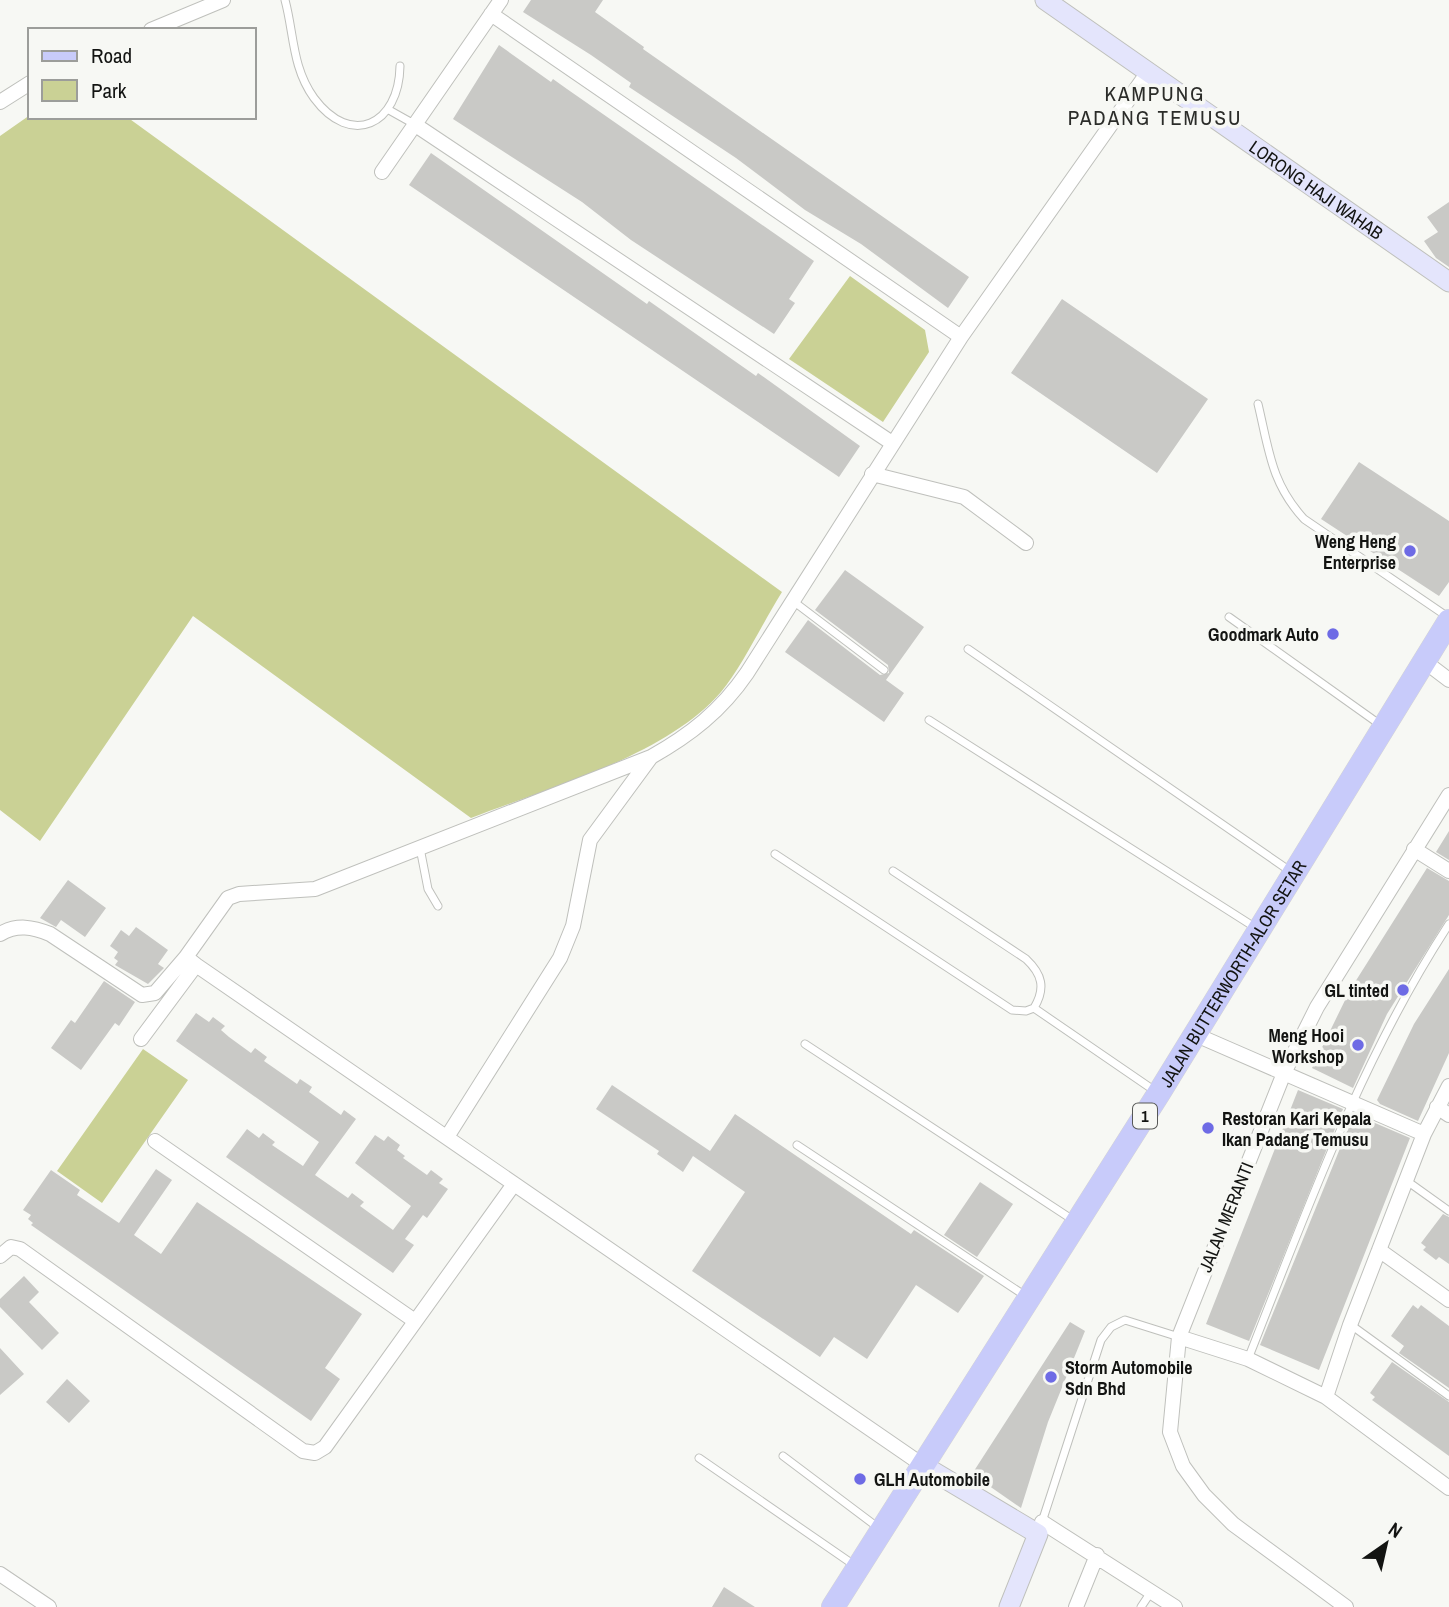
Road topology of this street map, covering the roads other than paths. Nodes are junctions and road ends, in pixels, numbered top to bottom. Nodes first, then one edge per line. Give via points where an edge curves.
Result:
1 (223, 0) edge
2 (285, 0) edge
3 (501, 0) edge
4 (1045, 0) edge
5 (491, 14) junction
6 (156, 28) edge
7 (400, 66) dead end
8 (1147, 72) junction
9 (28, 84) edge
10 (0, 102) edge
11 (389, 110) junction
12 (414, 124) junction
13 (382, 172) dead end
14 (1449, 282) edge
15 (961, 337) junction
16 (1258, 404) dead end
17 (892, 443) junction
18 (872, 474) junction
19 (1026, 543) dead end
20 (793, 600) junction
21 (1229, 617) dead end
22 (1449, 620) edge
23 (968, 649) dead end
24 (1424, 661) junction
25 (884, 670) dead end
26 (1449, 680) edge
27 (929, 720) dead end
28 (1383, 727) junction
29 (651, 757) junction
30 (1449, 795) edge
31 (420, 848) junction
32 (1414, 849) junction
33 (775, 854) dead end
34 (892, 871) dead end
35 (1449, 871) edge
36 (1293, 874) junction
37 (438, 906) dead end
38 (1449, 924) edge
39 (1259, 930) junction
40 (0, 934) edge
41 (191, 961) junction
42 (1034, 1008) junction
43 (1194, 1034) junction
44 (141, 1039) dead end
45 (804, 1044) dead end
46 (1284, 1073) junction
47 (1449, 1086) edge
48 (1159, 1093) junction
49 (1351, 1101) junction
50 (1443, 1111) edge
51 (1424, 1134) junction
52 (447, 1137) junction
53 (155, 1141) dead end
54 (797, 1145) dead end
55 (1407, 1181) junction
56 (514, 1184) junction
57 (1449, 1211) edge
58 (1077, 1223) junction
59 (1379, 1250) junction
60 (0, 1255) edge
61 (1030, 1299) junction
62 (1449, 1300) edge
63 (415, 1321) junction
64 (1350, 1325) junction
65 (1179, 1337) junction
66 (1248, 1359) junction
67 (1449, 1396) edge
68 (1326, 1397) junction
69 (783, 1456) dead end
70 (699, 1458) dead end
71 (924, 1466) junction
72 (1449, 1488) edge
73 (1040, 1528) junction
74 (883, 1531) junction
75 (1097, 1555) junction
76 (859, 1568) junction
77 (0, 1574) edge
78 (1152, 1592) junction
79 (49, 1607) edge
80 (833, 1607) edge
81 (1009, 1607) edge
82 (1076, 1607) edge
83 (1141, 1607) edge
84 (1175, 1607) edge
85 (1346, 1607) edge

1 - 6 street
2 - 11 lane via 299,70 314,98 339,120 352,124 369,124
3 - 5 street
4 - 8 street, LORONG HAJI WAHAB
5 - 12 street
5 - 15 street
7 - 11 lane via 400,84
8 - 14 street, LORONG HAJI WAHAB
8 - 15 street
9 - 10 street
11 - 12 lane
12 - 13 street
12 - 17 street
15 - 17 street
16 - 22 lane via 1278,485 1287,501 1304,519
17 - 18 street
18 - 19 street via 964,497
18 - 20 street
20 - 25 lane
20 - 29 street via 730,697 687,737
21 - 28 lane
22 - 24 main road, JALAN BUTTERWORTH-ALOR SETAR / 1
23 - 36 lane
24 - 26 street
24 - 28 main road, JALAN BUTTERWORTH-ALOR SETAR / 1
27 - 39 lane
28 - 36 main road, JALAN BUTTERWORTH-ALOR SETAR / 1
29 - 31 street
29 - 52 street via 590,840 573,926 560,958
30 - 32 street, JALAN MERANTI
31 - 37 lane via 428,889
31 - 41 street via 315,889 228,898
32 - 35 street
32 - 46 street, JALAN MERANTI via 1317,1007
33 - 42 lane via 1012,1010
34 - 42 lane via 1038,970 1041,998
36 - 39 main road, JALAN BUTTERWORTH-ALOR SETAR / 1
38 - 49 lane via 1410,985
39 - 43 main road, JALAN BUTTERWORTH-ALOR SETAR / 1
40 - 41 street via 19,927 50,933 142,995 155,993
41 - 44 street
41 - 52 street
42 - 48 lane
43 - 46 street
43 - 48 main road, JALAN BUTTERWORTH-ALOR SETAR / 1
45 - 58 lane
46 - 49 street
46 - 65 street, JALAN MERANTI
47 - 50 street
48 - 58 main road, JALAN BUTTERWORTH-ALOR SETAR / 1
49 - 51 street
49 - 66 lane
50 - 51 street
51 - 55 street
52 - 56 street
53 - 63 street
54 - 61 lane
55 - 57 lane
55 - 59 street
56 - 63 street
56 - 71 street
58 - 61 main road, JALAN BUTTERWORTH-ALOR SETAR / 1
59 - 62 street
59 - 64 street
60 - 63 street via 11,1247 20,1249 303,1451 315,1453 325,1447
61 - 71 main road, JALAN BUTTERWORTH-ALOR SETAR / 1
64 - 67 lane
64 - 68 street
65 - 66 street
65 - 73 lane via 1125,1320 1111,1327 1101,1340
65 - 85 street, JALAN MERANTI via 1170,1432 1183,1466 1233,1524
66 - 68 street
68 - 72 street
69 - 74 lane
70 - 76 lane
71 - 73 street
71 - 74 main road, JALAN BUTTERWORTH-ALOR SETAR / 1
73 - 75 street
73 - 81 street
74 - 76 main road, JALAN BUTTERWORTH-ALOR SETAR / 1
75 - 78 street
75 - 82 street
76 - 80 main road, JALAN BUTTERWORTH-ALOR SETAR / 1
77 - 79 street
78 - 83 lane
78 - 84 street

